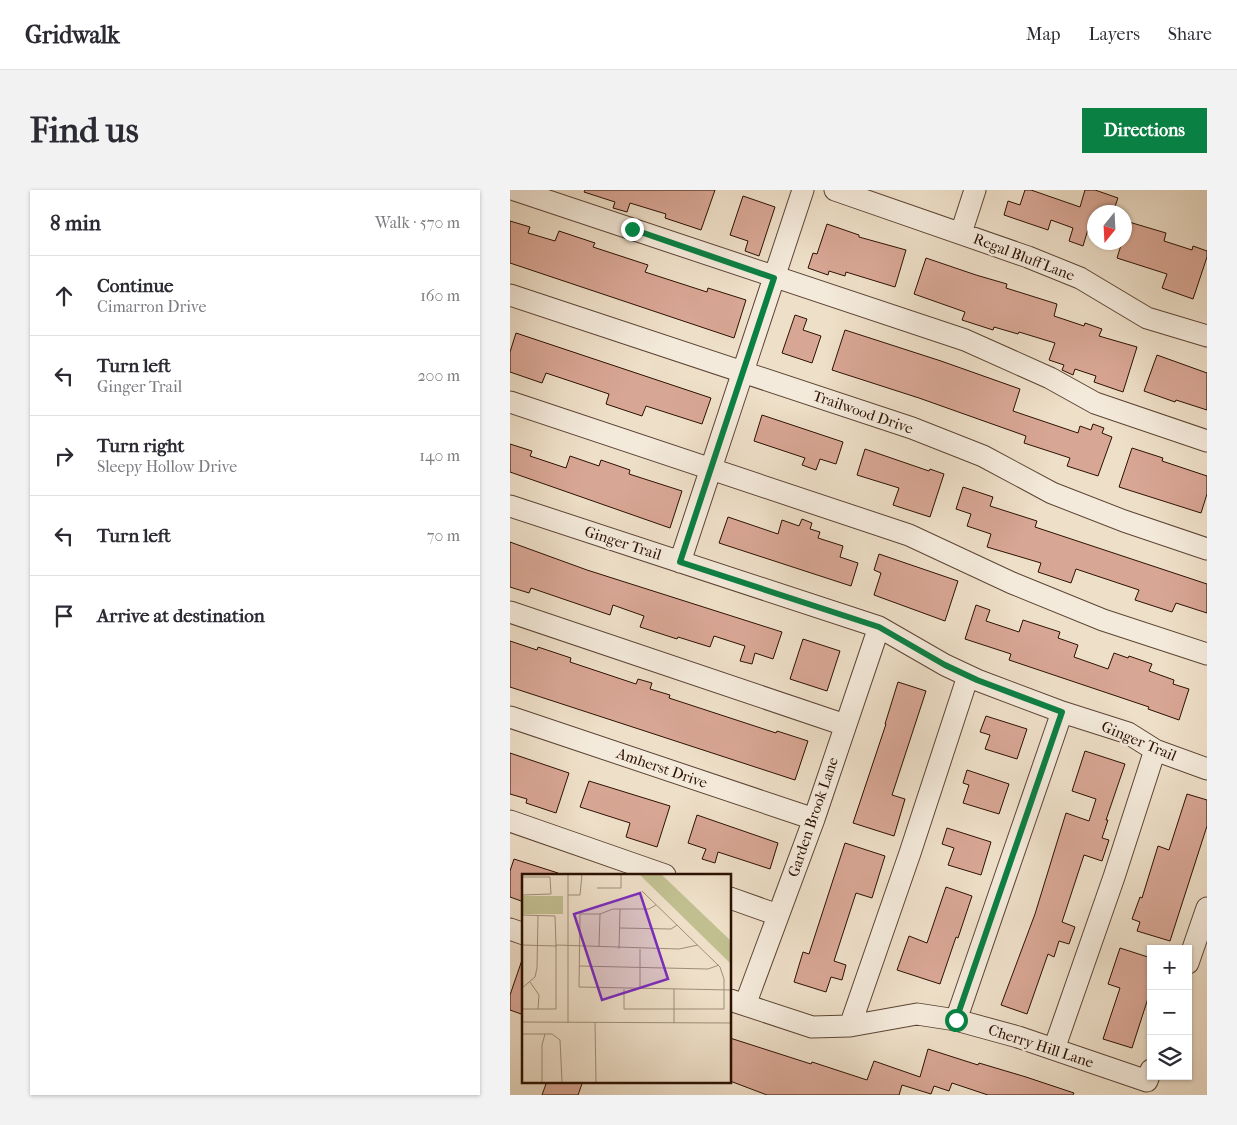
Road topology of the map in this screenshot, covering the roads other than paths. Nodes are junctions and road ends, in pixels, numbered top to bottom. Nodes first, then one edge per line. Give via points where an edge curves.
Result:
1 (515, 190) edge
2 (803, 190) edge
3 (835, 190) edge
4 (975, 190) edge
5 (961, 232) junction
6 (774, 278) junction
7 (510, 295) edge
8 (1207, 336) edge
9 (744, 371) junction
10 (510, 402) edge
11 (1207, 441) edge
12 (711, 468) junction
13 (510, 506) edge
14 (1207, 549) edge
15 (680, 562) junction
16 (510, 612) edge
17 (879, 627) junction
18 (1207, 654) edge
19 (968, 676) junction
20 (1062, 712) junction
21 (510, 717) edge
22 (845, 725) junction
23 (1155, 750) junction
24 (1207, 769) edge
25 (814, 819) junction
26 (510, 821) edge
27 (661, 874) edge
28 (731, 898) edge
29 (1207, 908) edge
30 (778, 914) junction
31 (1192, 951) edge
32 (738, 1003) edge
33 (956, 1020) junction
34 (850, 1026) junction
35 (1054, 1049) junction
36 (1147, 1075) edge

1 - 6 street
2 - 6 street
3 - 5 street, Regal Bluff Lane
4 - 5 street
5 - 8 street, Regal Bluff Lane via 1080,278 1147,318
6 - 9 street
6 - 11 street via 965,340 1050,378 1095,403
7 - 9 street, Trailwood Drive
9 - 12 street
9 - 14 street, Trailwood Drive via 912,428 983,456 1052,493
10 - 12 street
12 - 15 street
12 - 18 street via 909,535 1012,583 1094,616
13 - 15 street, Ginger Trail
15 - 17 street, Ginger Trail
16 - 22 street
17 - 19 street, Ginger Trail
17 - 22 street, Garden Brook Lane
19 - 20 street, Ginger Trail
19 - 34 street
20 - 23 street, Ginger Trail via 1128,733
20 - 33 street
21 - 25 street, Amherst Drive
22 - 25 street, Garden Brook Lane
23 - 24 street, Ginger Trail
23 - 35 street
25 - 30 street, Garden Brook Lane
26 - 27 street
28 - 30 street
29 - 31 street
30 - 32 street, Garden Brook Lane
32 - 34 street, Cherry Hill Lane via 812,1027
33 - 34 street, Cherry Hill Lane via 917,1014
33 - 35 street, Cherry Hill Lane
35 - 36 street, Cherry Hill Lane

